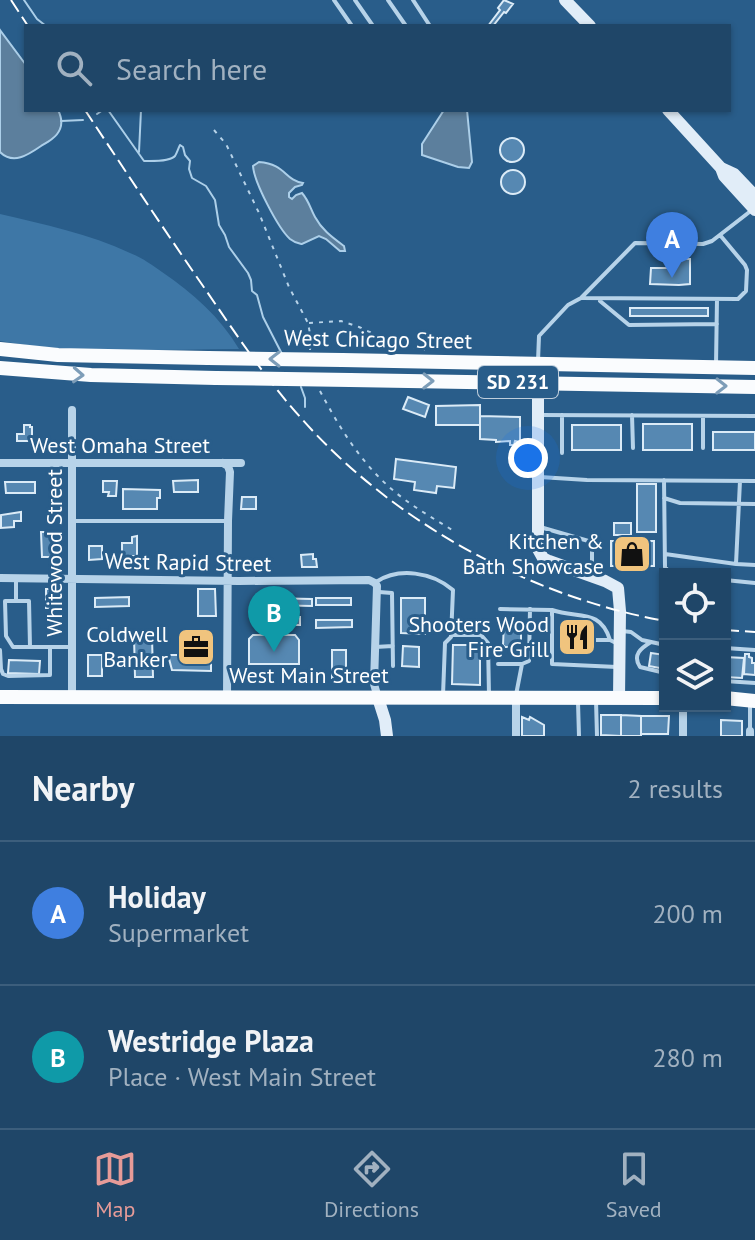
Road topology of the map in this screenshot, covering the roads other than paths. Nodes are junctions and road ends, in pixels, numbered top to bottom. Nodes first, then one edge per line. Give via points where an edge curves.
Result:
1 (334, 0) edge
2 (355, 0) edge
3 (388, 0) edge
4 (413, 0) edge
5 (565, 0) edge
6 (351, 24) edge
7 (371, 24) edge
8 (405, 24) edge
9 (429, 24) edge
10 (588, 24) edge
11 (670, 112) edge
12 (755, 206) edge
13 (720, 235) junction
14 (581, 298) junction
15 (599, 299) junction
16 (717, 299) junction
17 (717, 324) junction
18 (0, 349) edge
19 (538, 363) junction
20 (625, 365) junction
21 (716, 365) junction
22 (592, 366) junction
23 (755, 366) edge
24 (0, 368) edge
25 (538, 383) junction
26 (755, 387) edge
27 (72, 410) dead end
28 (538, 415) junction
29 (562, 415) junction
30 (632, 415) junction
31 (703, 416) junction
32 (755, 416) edge
33 (633, 448) dead end
34 (703, 448) dead end
35 (562, 453) dead end
36 (0, 463) edge
37 (72, 463) junction
38 (222, 463) junction
39 (241, 463) dead end
40 (538, 477) junction
41 (664, 480) junction
42 (740, 481) junction
43 (755, 481) edge
44 (664, 498) junction
45 (740, 504) junction
46 (755, 504) edge
47 (72, 521) junction
48 (228, 521) junction
49 (538, 526) junction
50 (665, 554) junction
51 (736, 564) junction
52 (755, 565) edge
53 (666, 568) edge
54 (592, 576) junction
55 (0, 578) edge
56 (16, 578) junction
57 (73, 579) junction
58 (227, 581) junction
59 (731, 581) edge
60 (755, 583) edge
61 (376, 587) junction
62 (16, 601) junction
63 (500, 609) dead end
64 (530, 609) junction
65 (552, 610) junction
66 (6, 628) junction
67 (619, 630) junction
68 (0, 633) edge
69 (451, 635) junction
70 (596, 640) dead end
71 (614, 642) junction
72 (651, 642) junction
73 (659, 644) edge
74 (393, 646) junction
75 (30, 647) junction
76 (50, 647) junction
77 (72, 647) junction
78 (375, 647) junction
79 (731, 648) edge
80 (0, 650) edge
81 (755, 650) edge
82 (498, 664) dead end
83 (522, 664) junction
84 (393, 666) dead end
85 (619, 667) junction
86 (659, 672) edge
87 (731, 681) edge
88 (755, 683) edge
89 (0, 697) edge
90 (72, 697) junction
91 (227, 697) junction
92 (378, 698) junction
93 (443, 698) junction
94 (489, 698) junction
95 (516, 698) junction
96 (578, 698) junction
97 (596, 698) junction
98 (619, 698) junction
99 (659, 698) edge
100 (731, 699) edge
101 (752, 701) edge
102 (683, 712) edge
103 (750, 734) edge
104 (387, 736) edge
105 (516, 736) edge
106 (579, 736) edge
107 (597, 736) edge
108 (683, 736) edge

1 - 6 lane
2 - 7 lane
3 - 8 lane
4 - 9 lane
5 - 10 street
11 - 12 street
12 - 13 lane
13 - 14 lane via 703,244 635,243
13 - 16 lane via 745,265 747,287 738,299
14 - 15 lane
14 - 19 lane via 539,336
15 - 16 lane
15 - 17 lane via 629,325
16 - 17 lane
17 - 21 lane
19 -> 18 main road, West Chicago Street / SD 231, bridge via 58,355
19 - 22 main road, West Chicago Street / SD 231
19 - 25 street
20 - 21 main road, West Chicago Street / SD 231
20 - 22 main road, West Chicago Street / SD 231
20 - 25 main road via 554,370
21 - 22 main road via 639,361
21 - 23 main road
24 -> 25 main road, West Chicago Street / SD 231, bridge via 75,375
25 -> 26 main road, West Chicago Street / SD 231
25 - 28 street
27 - 37 street, Whitewood Street
28 - 29 lane
28 - 40 street
29 - 30 lane
29 - 35 lane
30 - 31 lane
30 - 33 lane
31 - 32 lane
31 - 34 lane
36 - 37 street, West Omaha Street
37 - 38 street, West Omaha Street
37 - 47 street, Whitewood Street
38 - 39 street, West Omaha Street
38 - 48 street via 230,472
40 - 41 lane
40 - 49 street
41 - 42 lane
41 - 44 lane
42 - 43 lane
42 - 45 lane
44 - 45 lane
44 - 50 lane
45 - 46 lane
45 - 51 lane
47 - 48 lane
47 - 57 street, Whitewood Street
48 - 58 street
49 - 54 street via 543,558
49 - 54 lane via 592,542
50 - 51 lane
50 - 53 lane
51 - 52 lane
54 - 67 street via 618,588
55 - 56 street, West Rapid Street
56 - 57 street, West Rapid Street
56 - 62 lane
57 - 58 street, West Rapid Street
57 - 77 street, Whitewood Street
58 - 61 street, West Rapid Street via 369,580
58 - 91 street
59 - 60 lane
61 - 69 lane via 390,574 443,582 453,590
61 - 74 lane via 392,593
61 - 78 street
62 - 66 lane via 5,601
62 - 75 lane via 29,601
63 - 64 lane
64 - 65 lane
64 - 83 lane via 529,661
65 - 71 lane via 595,619
65 - 85 lane via 552,664
66 - 68 lane
66 - 75 lane via 13,647
67 - 71 street
67 - 72 lane
69 - 93 lane via 445,643
69 - 94 lane via 481,635 488,643
70 - 71 lane
71 - 85 street
72 - 73 lane
72 - 86 lane via 641,648 636,662
74 - 78 lane
74 - 84 lane
75 - 76 lane
76 - 77 lane
76 - 80 lane via 50,675 3,674
77 - 90 street, Whitewood Street
78 - 92 street
79 - 81 lane
82 - 83 lane
83 - 95 lane
85 - 98 street
87 - 88 lane
89 - 90 main road, West Main Street
90 - 91 main road, West Main Street
91 - 92 main road, West Main Street
92 - 93 main road, West Main Street
92 - 104 street
93 - 94 main road, West Main Street
94 - 95 main road, West Main Street
95 - 96 main road, West Main Street
95 - 105 street
96 - 97 main road, West Main Street
96 - 106 lane
97 - 98 main road, West Main Street
97 - 107 lane
98 - 99 main road, West Main Street
100 - 101 main road
101 - 103 lane
102 - 108 street

